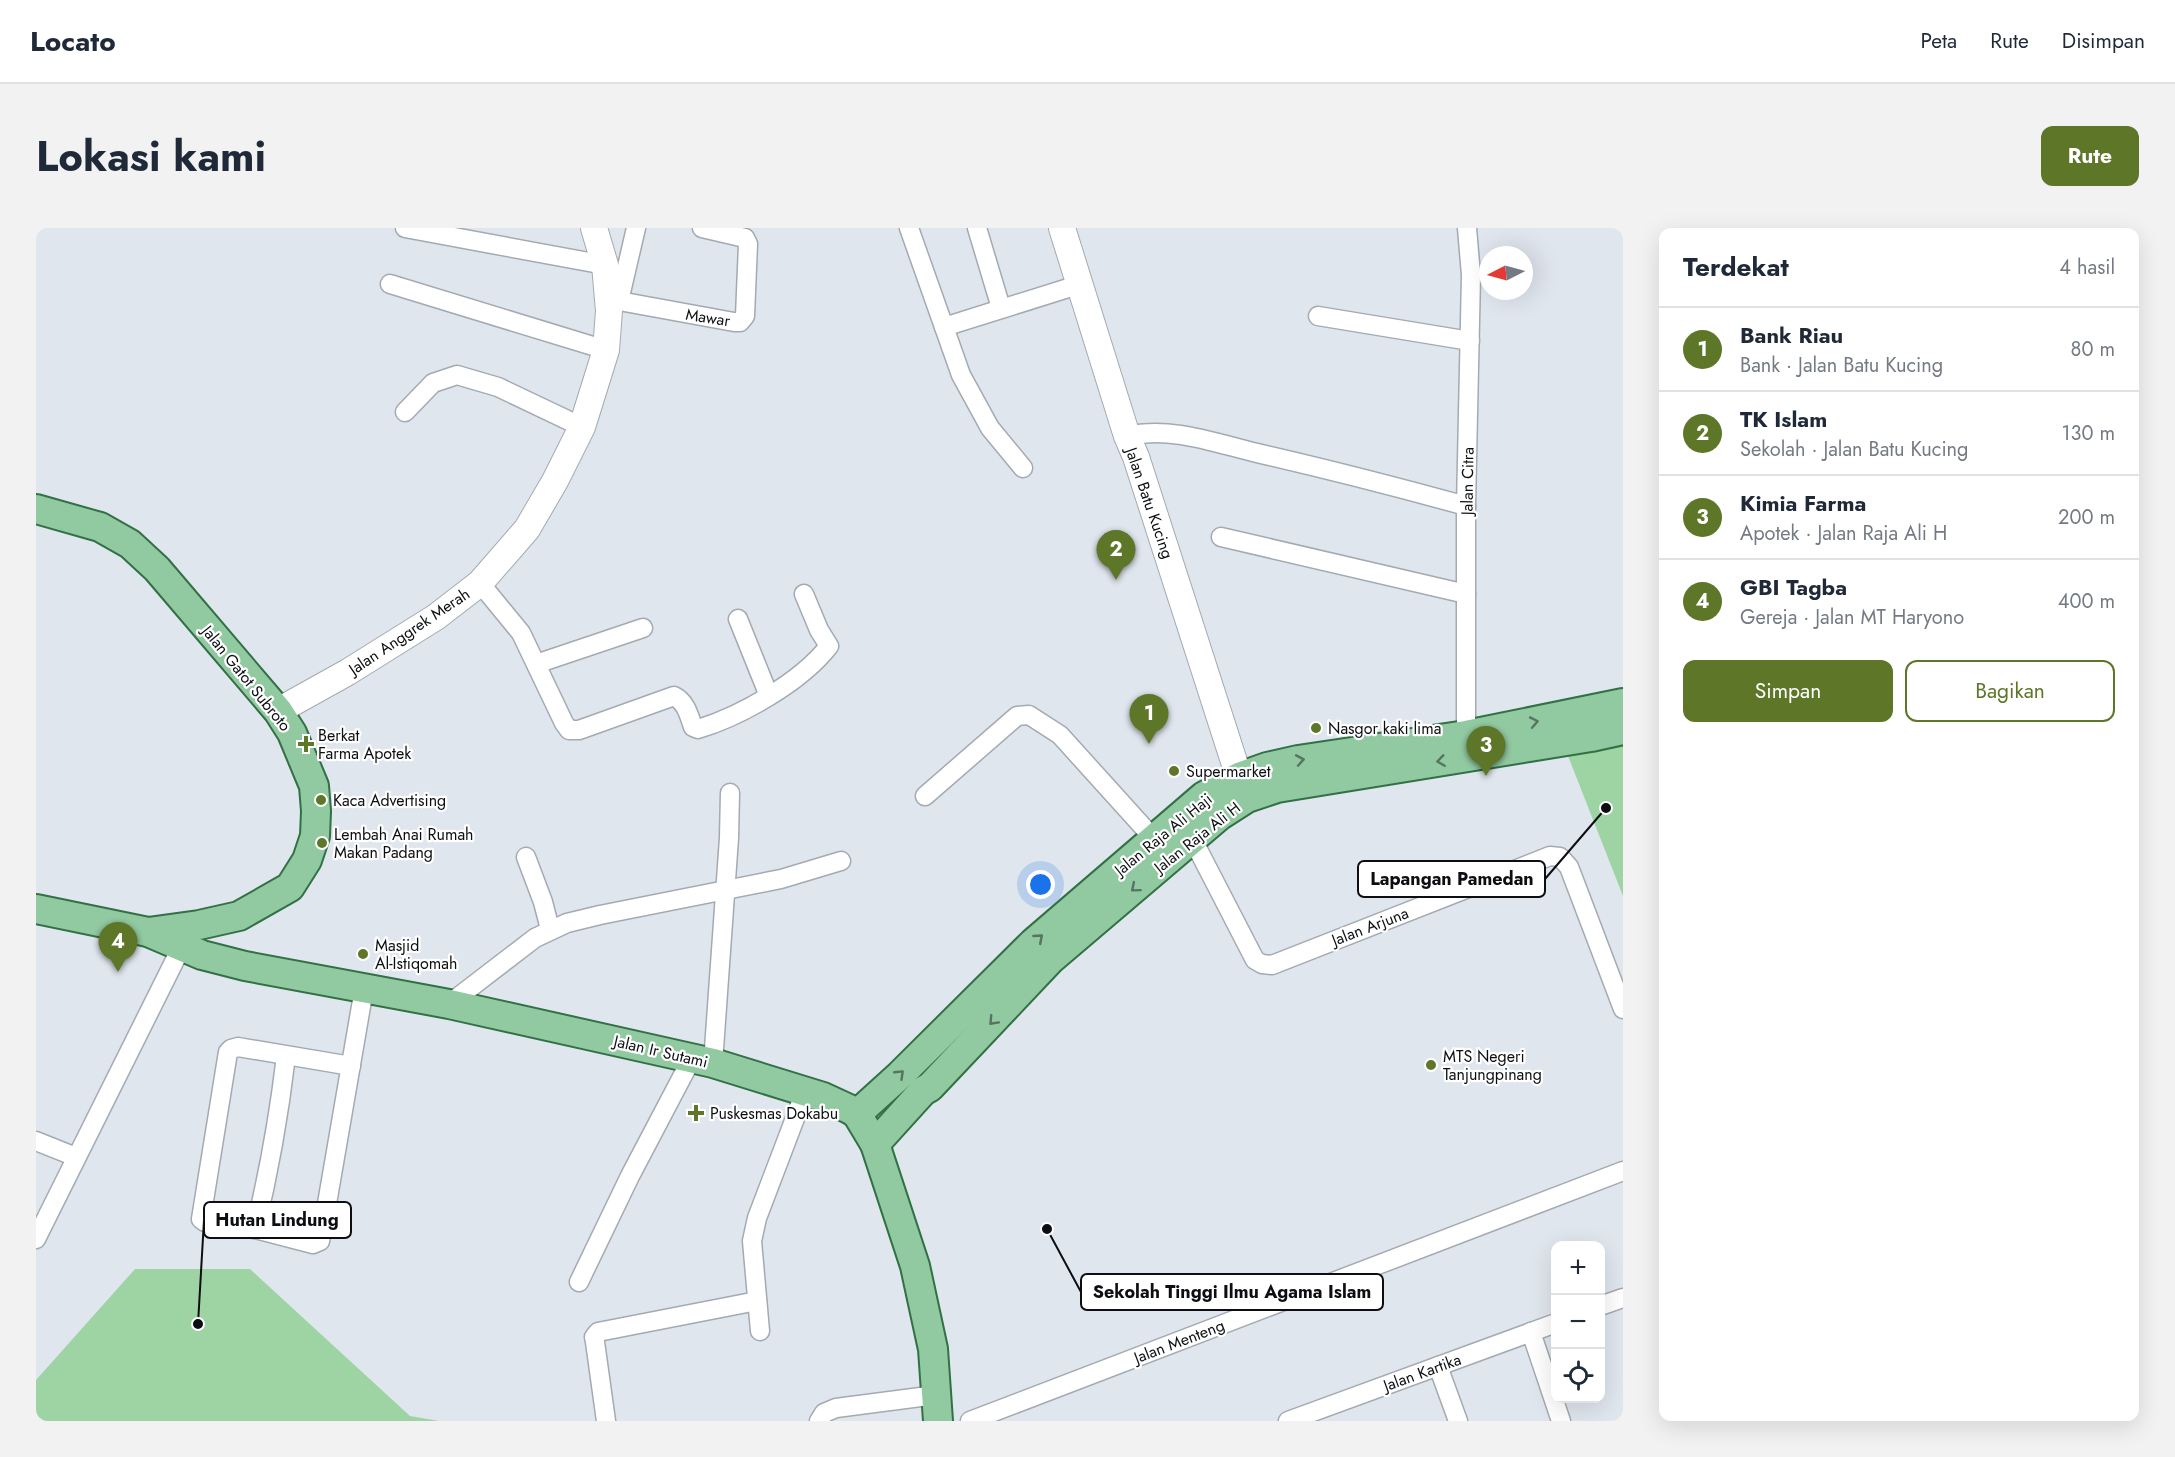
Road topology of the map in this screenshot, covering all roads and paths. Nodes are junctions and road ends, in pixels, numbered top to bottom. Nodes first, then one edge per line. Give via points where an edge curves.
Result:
1 (405, 228) edge
2 (594, 228) edge
3 (636, 228) edge
4 (702, 228) edge
5 (909, 228) edge
6 (977, 228) edge
7 (1062, 228) edge
8 (1467, 228) edge
9 (605, 265) junction
10 (390, 284) dead end
11 (1081, 284) junction
12 (614, 306) junction
13 (1001, 308) junction
14 (1318, 316) dead end
15 (944, 327) junction
16 (1470, 341) junction
17 (606, 350) junction
18 (405, 412) dead end
19 (582, 427) junction
20 (1127, 436) junction
21 (1023, 468) dead end
22 (1466, 506) junction
23 (36, 509) edge
24 (1221, 537) dead end
25 (480, 583) junction
26 (804, 594) dead end
27 (1466, 594) junction
28 (738, 620) dead end
29 (643, 628) dead end
30 (536, 664) junction
31 (769, 696) junction
32 (1623, 703) edge
33 (278, 711) junction
34 (1623, 730) edge
35 (1466, 735) junction
36 (1239, 777) junction
37 (1272, 777) junction
38 (730, 793) dead end
39 (925, 796) dead end
40 (1192, 838) junction
41 (1154, 839) junction
42 (526, 857) dead end
43 (841, 861) dead end
44 (724, 891) junction
45 (36, 909) edge
46 (239, 916) junction
47 (550, 929) junction
48 (148, 932) junction
49 (181, 948) junction
50 (245, 966) junction
51 (364, 989) junction
52 (449, 1004) junction
53 (1623, 1009) edge
54 (286, 1056) junction
55 (702, 1061) junction
56 (351, 1066) junction
57 (805, 1092) junction
58 (857, 1114) junction
59 (36, 1141) edge
60 (875, 1144) junction
61 (76, 1157) junction
62 (1623, 1171) edge
63 (255, 1229) junction
64 (36, 1239) edge
65 (579, 1282) dead end
66 (1623, 1298) edge
67 (757, 1301) junction
68 (1605, 1304) edge
69 (1551, 1325) edge
70 (760, 1331) dead end
71 (1531, 1332) junction
72 (1438, 1366) junction
73 (937, 1408) edge
74 (1320, 1416) edge
75 (606, 1421) edge
76 (819, 1421) edge
77 (970, 1421) edge
78 (1288, 1421) edge
79 (1458, 1421) edge
80 (1561, 1421) edge

1 - 9 street
2 - 9 street, Jalan Anggrek Merah
3 - 12 street
4 - 12 street, Mawar via 737,235 748,244 745,316 740,322
5 - 15 street
6 - 13 street
7 - 11 street, Jalan Batu Kucing
8 - 16 street, Jalan Citra
9 - 12 street, Jalan Anggrek Merah
10 - 17 street
11 - 13 street
11 - 20 street, Jalan Batu Kucing
12 - 17 street, Jalan Anggrek Merah
13 - 15 street
14 - 16 street
15 - 21 street via 961,375 990,428
16 - 22 street, Jalan Citra
17 - 19 street, Jalan Anggrek Merah
18 - 19 street via 433,383 457,375 498,387
19 - 25 street, Jalan Anggrek Merah via 527,529
20 - 22 street via 1176,434 1354,475
20 - 36 street, Jalan Batu Kucing
22 - 27 street, Jalan Citra
23 - 33 main road, Jalan Gatot Subroto via 100,527 130,544 157,569
24 - 27 street
25 - 30 street via 521,633
25 - 33 street, Jalan Anggrek Merah via 348,672
26 - 31 street via 829,646 817,662
27 - 35 street, Jalan Citra
28 - 31 street
29 - 30 street
30 - 31 street via 570,730 674,696 680,699 693,727 698,729
35 -> 32 main road, Jalan Raja Ali Haji
33 - 46 main road, Jalan Gatot Subroto via 314,786 315,836 307,860 290,887
34 -> 37 main road, Jalan Raja Ali H
37 -> 35 main road, Jalan Raja Ali Haji via 1298,760
36 - 37 main road, Jalan Raja Ali Haji
36 - 41 main road, Jalan Raja Ali Haji via 1204,796
37 - 40 main road, Jalan Raja Ali H
38 - 44 street
39 - 41 street via 1017,716 1029,715 1060,735
40 - 53 street, Jalan Arjuna via 1255,960 1272,965 1550,856 1560,857 1569,867
40 -> 60 main road, Jalan Raja Ali H via 1052,959
58 -> 41 main road, Jalan Raja Ali Haji via 1033,943
42 - 47 street
43 - 44 street
44 - 47 street via 600,915
44 - 55 street
45 - 48 main road
46 - 48 main road, Jalan Gatot Subroto
46 - 50 main road via 230,939
47 - 52 street
48 - 49 main road, Jalan Ir Sutami
49 - 50 main road, Jalan Ir Sutami
49 - 61 street
50 - 51 main road, Jalan Ir Sutami
51 - 52 main road, Jalan Ir Sutami
51 - 56 street
52 - 55 main road, Jalan Ir Sutami
54 - 56 street
54 - 63 street via 266,1187
54 - 63 street via 238,1047 228,1052 201,1219
55 - 57 main road, Jalan Ir Sutami
55 - 65 street via 630,1176
56 - 63 street via 320,1240 313,1244
57 - 58 main road, Jalan Ir Sutami
57 - 67 street via 757,1218 752,1241
58 - 60 main road
59 - 61 street
60 - 73 main road via 915,1266 933,1349
61 - 64 street
62 - 77 street, Jalan Menteng
66 - 68 street
67 - 70 street
67 - 75 street via 598,1332 594,1337
69 - 71 street, Jalan Kartika
71 - 72 street, Jalan Kartika
71 - 80 street
72 - 74 street, Jalan Kartika
72 - 79 street
73 - 76 street via 836,1408 824,1413
74 - 78 street, Jalan Kartika

